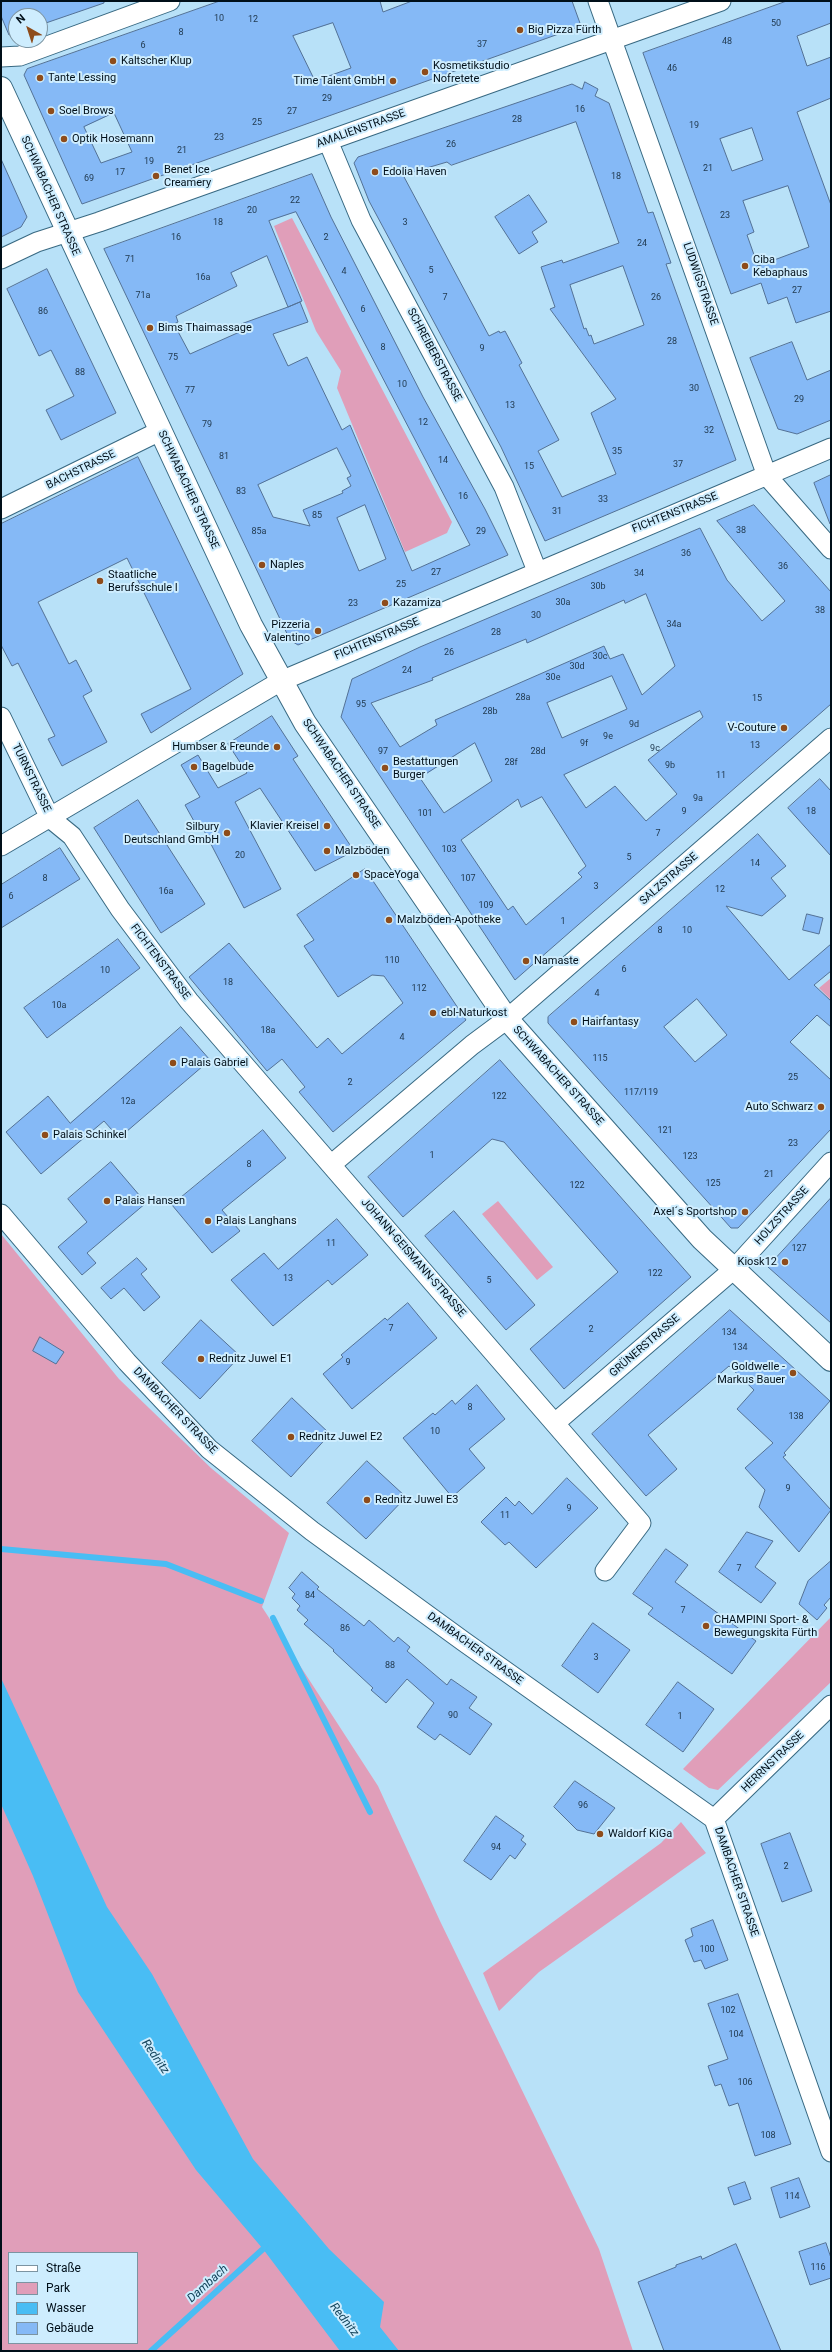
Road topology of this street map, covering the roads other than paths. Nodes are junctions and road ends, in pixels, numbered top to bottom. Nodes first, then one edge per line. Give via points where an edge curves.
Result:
1 (170, 1) edge
2 (598, 1) edge
3 (721, 1) edge
4 (612, 39) junction
5 (1, 57) edge
6 (1, 88) edge
7 (328, 141) junction
8 (67, 232) junction
9 (1, 259) edge
10 (160, 431) junction
11 (831, 448) edge
12 (766, 476) junction
13 (1, 509) edge
14 (831, 549) edge
15 (537, 571) junction
16 (281, 681) junction
17 (1, 717) edge
18 (831, 738) edge
19 (50, 818) junction
20 (1, 846) edge
21 (507, 1019) junction
22 (277, 1102) joint
23 (831, 1162) edge
24 (332, 1164) junction
25 (1, 1214) edge
26 (734, 1269) junction
27 (831, 1360) edge
28 (555, 1422) junction
29 (605, 1571) dead end
30 (831, 1705) edge
31 (714, 1819) junction
32 (831, 2152) edge

1 - 5 street via 20,56
2 - 4 street, LUDWIGSTRASSE
3 - 4 street, AMALIENSTRASSE
4 - 7 street, AMALIENSTRASSE
4 - 12 street, LUDWIGSTRASSE
6 - 8 main road, SCHWABACHER STRASSE
7 - 8 street, AMALIENSTRASSE
7 - 15 street, SCHREIBERSTRASSE via 360,220 504,486
8 - 9 street, AMALIENSTRASSE via 37,242
8 - 10 main road, SCHWABACHER STRASSE
10 - 13 street, BACHSTRASSE
10 - 16 main road, SCHWABACHER STRASSE via 251,625
11 - 12 street, FICHTENSTRASSE
12 - 14 street, LUDWIGSTRASSE
12 - 15 street, FICHTENSTRASSE
15 - 16 street, FICHTENSTRASSE
16 - 19 street, FICHTENSTRASSE
16 - 21 main road, SCHWABACHER STRASSE via 306,723
17 - 19 street, TURNSTRASSE
18 - 21 street, SALZSTRASSE
19 - 20 street, FICHTENSTRASSE
19 - 22 street, FICHTENSTRASSE via 72,836 120,909 189,1001
21 - 24 street via 472,1045
21 - 26 main road, SCHWABACHER STRASSE via 702,1239
22 - 24 street, JOHANN-GEISMANN-STRASSE
23 - 26 street, HOLZSTRASSE
24 - 28 street, JOHANN-GEISMANN-STRASSE
25 - 31 street, DAMBACHER STRASSE via 127,1362 209,1449 312,1531 469,1646
26 - 27 main road, SCHWABACHER STRASSE
26 - 28 street, GRÜNERSTRASSE
28 - 29 street via 640,1523
30 - 31 street, HERRNSTRASSE
31 - 32 street, DAMBACHER STRASSE

